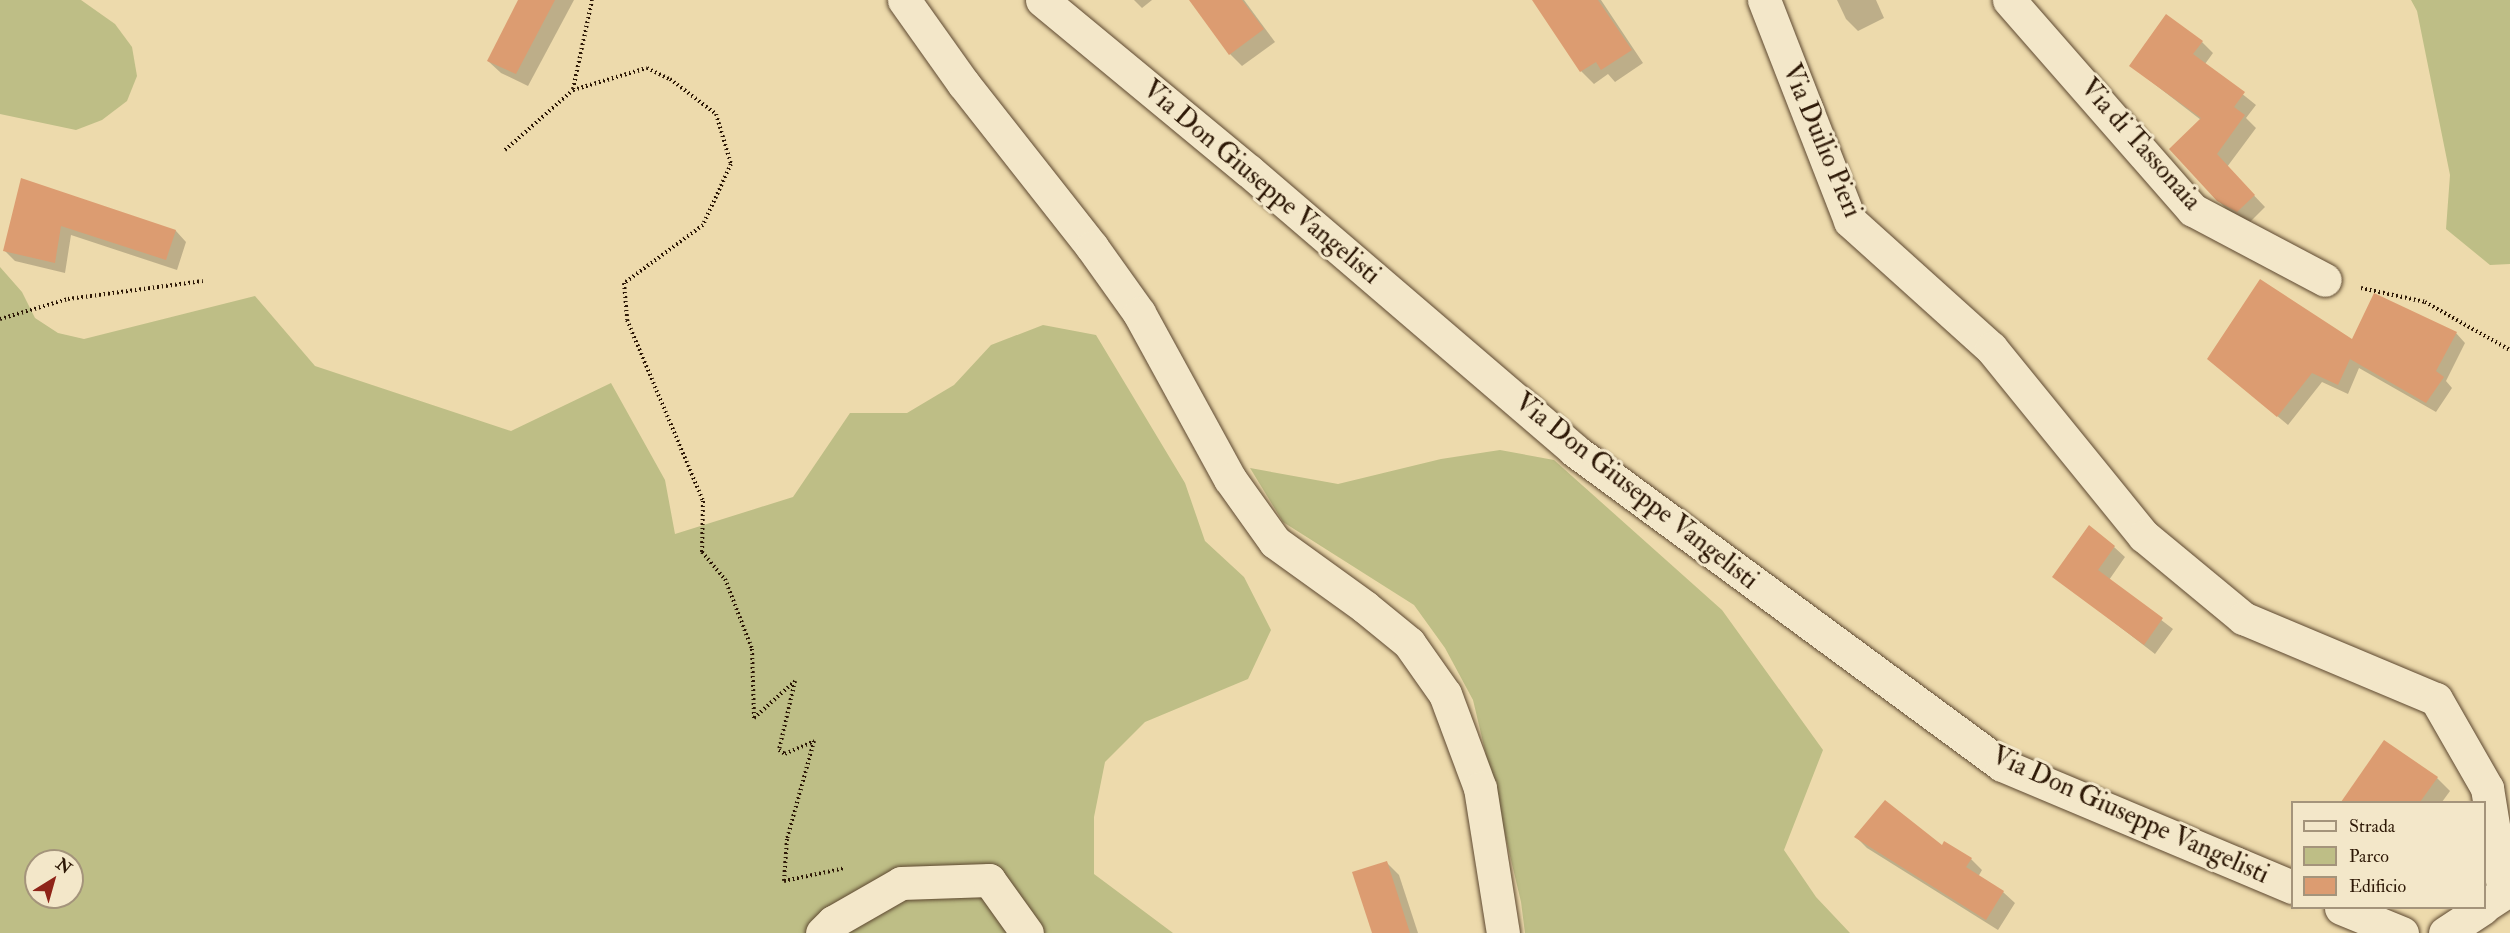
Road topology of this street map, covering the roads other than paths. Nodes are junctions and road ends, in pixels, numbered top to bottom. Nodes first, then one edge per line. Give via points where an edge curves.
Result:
1 (904, 0) edge
2 (1042, 0) edge
3 (1764, 0) edge
4 (2009, 0) edge
5 (2325, 280) road end
6 (2291, 887) edge
7 (2486, 906) edge
8 (2343, 909) edge
9 (2481, 909) edge
10 (822, 933) edge
11 (1027, 933) edge
12 (1503, 933) edge
13 (2402, 933) edge
14 (2445, 933) edge

1 - 12 street via 1139,313 1230,479 1275,542 1409,643 1445,694 1480,788
2 - 6 street, Via Don Giuseppe Vangelisti via 1574,450 2002,765
3 - 7 street, Via Duilio Pieri via 1850,221 1991,348 2144,536 2243,618 2436,699 2487,788 2504,893
4 - 5 street, Via di Tassonaia via 2193,210
8 - 13 street
9 - 14 street
10 - 11 street via 833,922 902,883 989,880

